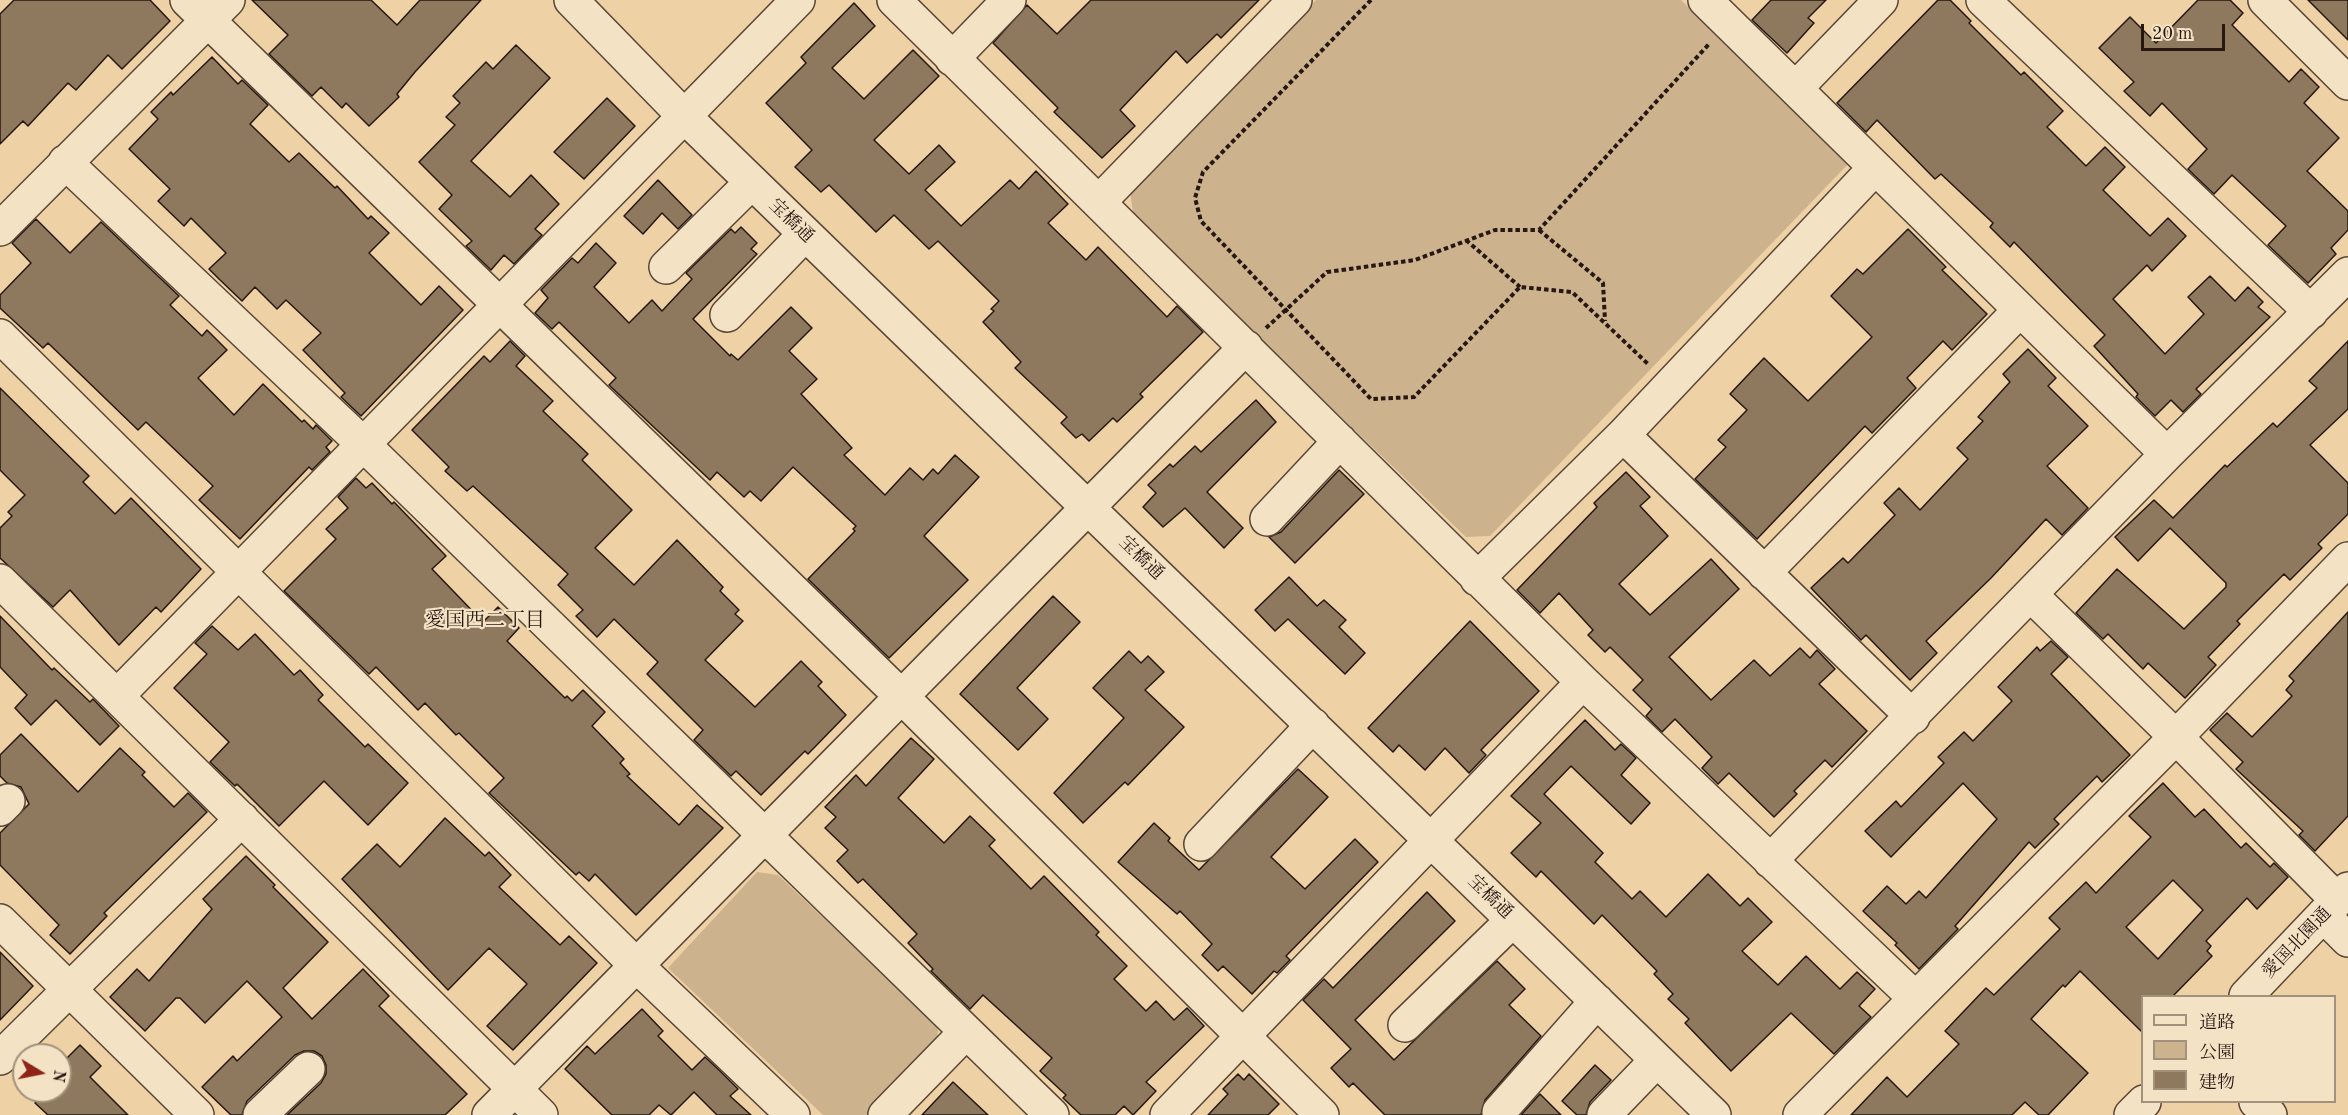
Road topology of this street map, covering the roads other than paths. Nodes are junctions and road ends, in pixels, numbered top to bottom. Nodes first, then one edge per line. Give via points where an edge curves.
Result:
1 (571, 0) edge
2 (798, 0) edge
3 (894, 0) edge
4 (1009, 0) edge
5 (1295, 0) edge
6 (1705, 0) edge
7 (1881, 0) edge
8 (1983, 0) edge
9 (2265, 0) edge
10 (208, 7) edge
11 (952, 58) junction
12 (2348, 83) edge
13 (1796, 88) junction
14 (684, 116) junction
15 (65, 162) junction
16 (1874, 169) junction
17 (752, 182) junction
18 (1099, 202) junction
19 (0, 229) edge
20 (805, 234) junction
21 (666, 267) dead end
22 (2348, 274) edge
23 (499, 305) junction
24 (2019, 311) junction
25 (2311, 312) junction
26 (727, 315) dead end
27 (0, 336) edge
28 (1246, 347) junction
29 (1623, 435) junction
30 (1340, 441) junction
31 (363, 444) junction
32 (2167, 454) junction
33 (1087, 506) junction
34 (1267, 519) dead end
35 (2348, 559) edge
36 (238, 572) junction
37 (1764, 573) junction
38 (1477, 579) junction
39 (0, 581) edge
40 (2031, 595) junction
41 (1583, 682) junction
42 (117, 696) junction
43 (902, 697) junction
44 (1913, 717) junction
45 (1313, 725) junction
46 (2176, 737) junction
47 (242, 819) junction
48 (765, 836) junction
49 (1431, 840) junction
50 (1201, 844) dead end
51 (1770, 861) junction
52 (2336, 902) edge
53 (1513, 920) junction
54 (3, 931) edge
55 (2348, 940) edge
56 (637, 966) junction
57 (70, 989) junction
58 (2247, 995) edge
59 (1915, 998) junction
60 (1597, 1001) junction
61 (1405, 1025) dead end
62 (966, 1032) junction
63 (1241, 1036) junction
64 (0, 1058) edge
65 (1657, 1060) junction
66 (308, 1069) dead end
67 (514, 1089) junction
68 (2142, 1103) edge
69 (2258, 1103) edge
70 (1498, 1112) dead end
71 (197, 1115) edge
72 (260, 1115) edge
73 (489, 1115) edge
74 (541, 1115) edge
75 (794, 1115) edge
76 (885, 1115) edge
77 (1052, 1115) edge
78 (1167, 1115) edge
79 (1322, 1115) edge
80 (1604, 1115) edge
81 (1714, 1115) edge
82 (1800, 1115) edge
83 (2131, 1115) edge
84 (2270, 1115) edge

1 - 14 street, 宝橋通
2 - 14 street
3 - 11 street
4 - 11 street
5 - 18 street
6 - 13 street
7 - 13 street
8 - 25 street
9 - 12 street
10 - 15 street
10 - 23 street
11 - 18 street
13 - 16 street
14 - 17 street, 宝橋通
14 - 23 street
15 - 19 street
15 - 31 street
16 - 24 street
16 - 29 street
17 - 20 street, 宝橋通
17 - 21 street
18 - 28 street
20 - 26 street
20 - 33 street, 宝橋通
22 - 25 street
23 - 31 street
23 - 43 street
24 - 32 street
24 - 37 street
25 - 32 street
27 - 36 street
28 - 30 street
28 - 33 street
29 - 37 street
29 - 38 street
30 - 34 street
30 - 38 street
31 - 36 street
31 - 48 street
32 - 40 street
33 - 43 street
33 - 45 street, 宝橋通
35 - 46 street
36 - 42 street
36 - 56 street
37 - 44 street
38 - 41 street
39 - 42 street
40 - 44 street
40 - 46 street
41 - 49 street
41 - 51 street
42 - 47 street
43 - 48 street
43 - 63 street
44 - 51 street
45 - 49 street, 宝橋通
45 - 50 street
46 - 52 street
46 - 59 street
47 - 57 street
47 - 67 street
48 - 56 street
48 - 62 street
49 - 53 street, 宝橋通
49 - 63 street
51 - 59 street
52 - 55 street
52 - 58 street, 愛国北園通
53 - 60 street, 宝橋通
53 - 61 street
54 - 57 street
56 - 67 street
56 - 75 street
57 - 64 street
57 - 71 street
59 - 82 street
60 - 65 street, 宝橋通
60 - 70 street
62 - 76 street
62 - 77 street
63 - 78 street
63 - 79 street
65 - 80 street
65 - 81 street, 宝橋通
66 - 72 street
67 - 73 street
67 - 74 street
68 - 83 street
69 - 84 street

